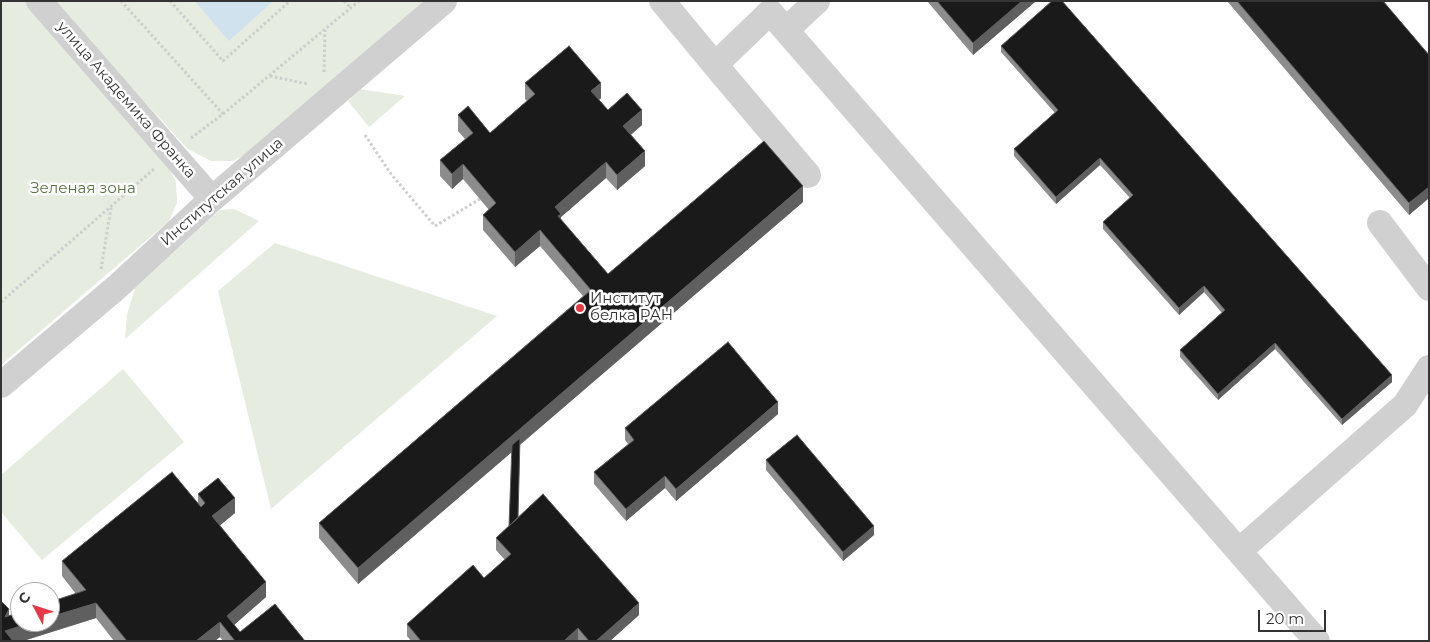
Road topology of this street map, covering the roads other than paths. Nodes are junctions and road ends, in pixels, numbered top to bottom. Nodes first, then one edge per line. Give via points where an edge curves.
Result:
1 (39, 1) edge
2 (444, 1) edge
3 (662, 1) edge
4 (817, 1) edge
5 (786, 30) junction
6 (715, 65) junction
7 (808, 175) dead end
8 (212, 198) junction
9 (1380, 223) dead end
10 (1429, 288) edge
11 (1429, 368) edge
12 (1, 385) edge
13 (1239, 551) junction
14 (1317, 641) edge

1 - 8 street, улица Академика Франка
2 - 8 street, Институтская улица
3 - 6 street
4 - 5 street
5 - 6 street via 770,12
5 - 13 street
6 - 7 street
8 - 12 street, Институтская улица via 117,287
9 - 10 street
11 - 13 street via 1405,405
13 - 14 street

